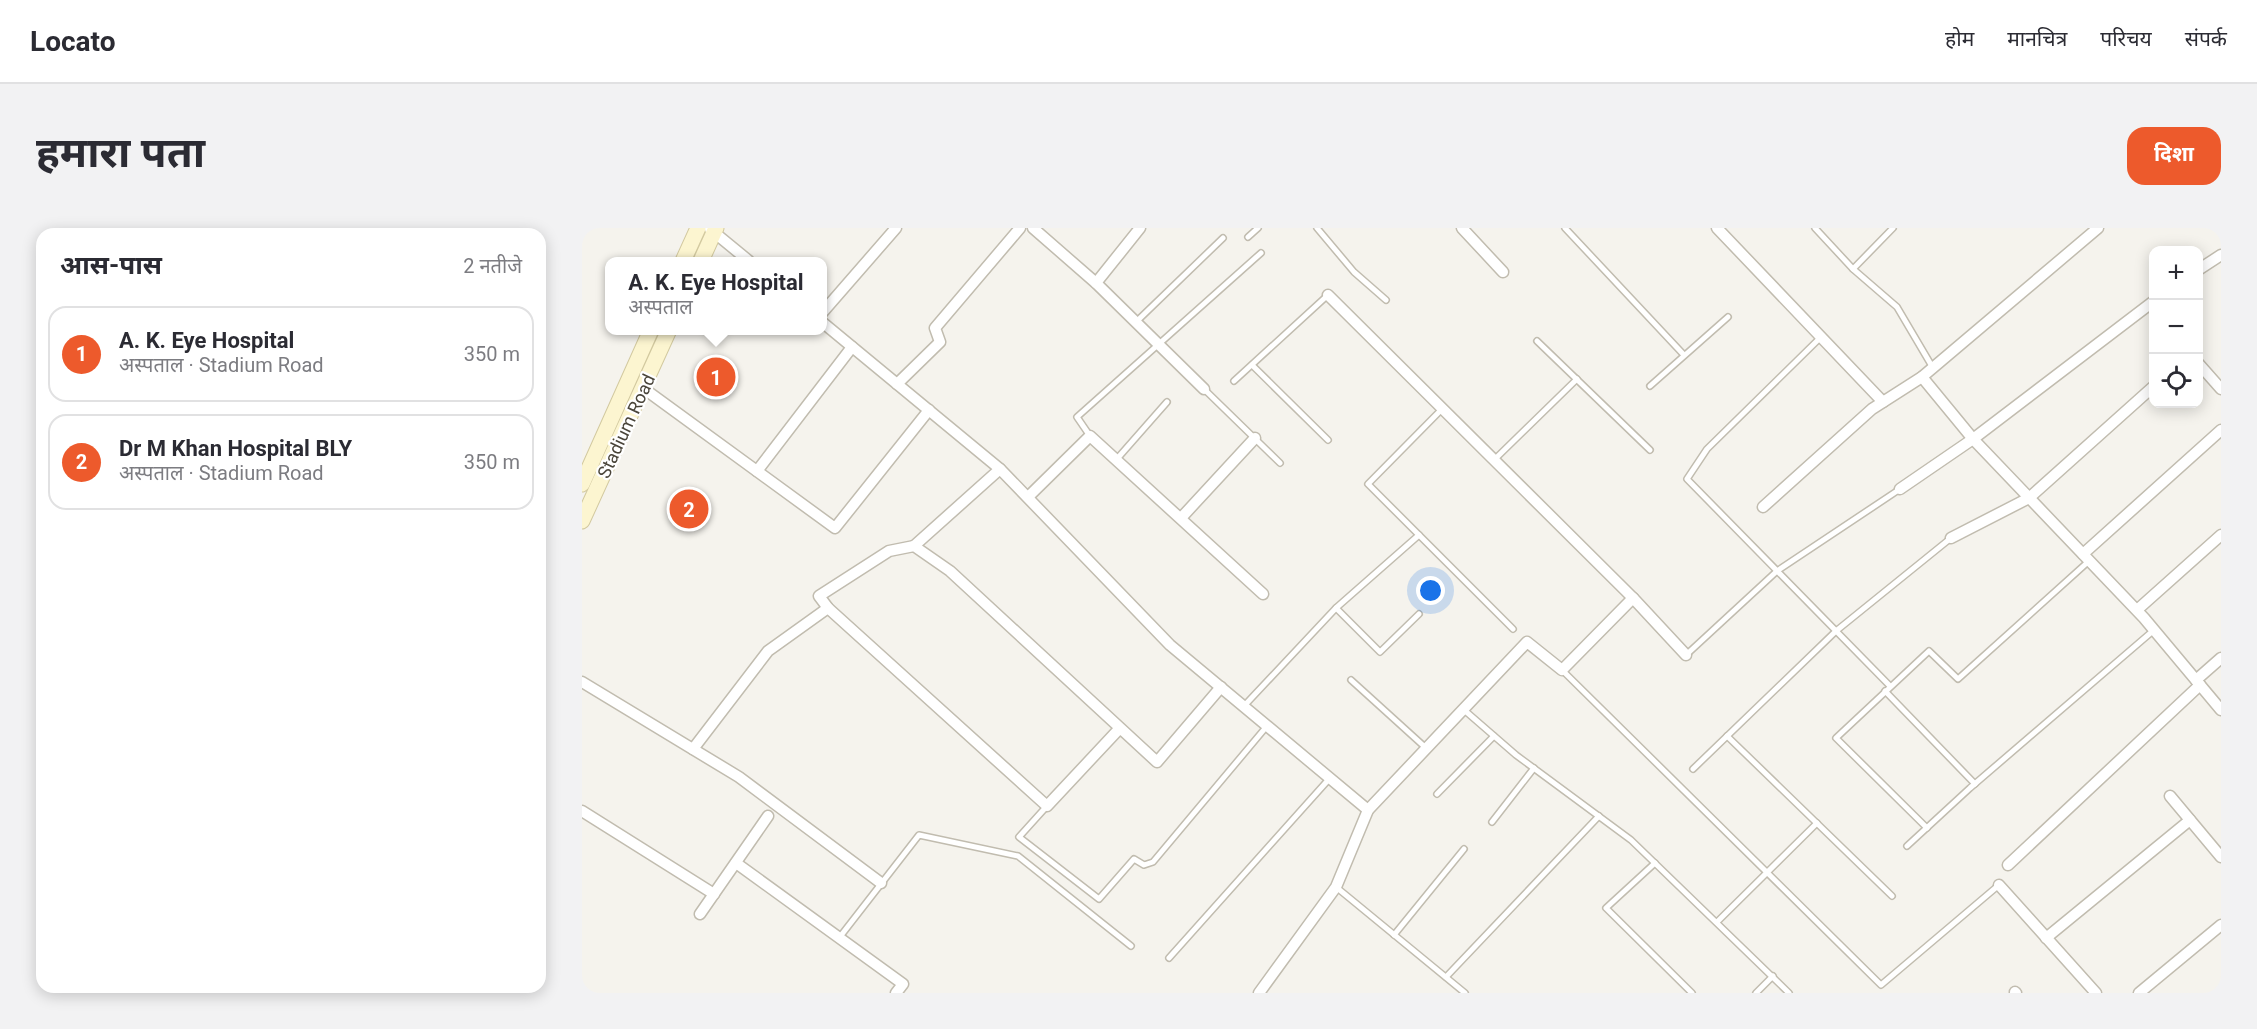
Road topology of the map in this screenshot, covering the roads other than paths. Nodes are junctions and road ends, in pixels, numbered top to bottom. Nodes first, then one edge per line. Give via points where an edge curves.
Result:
1 (698, 228) edge
2 (896, 228) edge
3 (1020, 228) edge
4 (1033, 228) edge
5 (1140, 228) edge
6 (1258, 228) edge
7 (1317, 228) edge
8 (1462, 228) edge
9 (1564, 228) edge
10 (1717, 228) edge
11 (1815, 228) edge
12 (1893, 228) edge
13 (2098, 228) edge
14 (713, 229) edge
15 (1248, 237) dead end
16 (1223, 238) dead end
17 (1261, 253) dead end
18 (2221, 255) edge
19 (684, 257) edge
20 (702, 257) edge
21 (744, 257) edge
22 (2203, 267) edge
23 (1853, 269) junction
24 (1503, 272) dead end
25 (1096, 283) junction
26 (1328, 296) joint
27 (1386, 300) dead end
28 (827, 307) edge
29 (2149, 308) edge
30 (1728, 317) dead end
31 (1136, 322) junction
32 (827, 326) edge
33 (649, 335) edge
34 (667, 335) edge
35 (1822, 336) junction
36 (1537, 341) dead end
37 (1158, 344) junction
38 (852, 347) junction
39 (1684, 355) junction
40 (1252, 365) junction
41 (2203, 366) edge
42 (1933, 368) junction
43 (2217, 376) edge
44 (1922, 377) junction
45 (1577, 379) junction
46 (1234, 381) dead end
47 (897, 384) junction
48 (1650, 386) dead end
49 (643, 388) junction
50 (1203, 389) joint
51 (2221, 389) edge
52 (2149, 390) edge
53 (1167, 402) dead end
54 (1883, 402) junction
55 (1442, 409) junction
56 (928, 410) junction
57 (2221, 430) edge
58 (1090, 436) junction
59 (1254, 438) junction
60 (1973, 439) junction
61 (1328, 440) dead end
62 (1650, 450) dead end
63 (1116, 460) junction
64 (1494, 460) junction
65 (1280, 463) dead end
66 (1000, 469) junction
67 (757, 471) junction
68 (582, 484) edge
69 (1899, 489) joint
70 (1028, 497) junction
71 (2029, 498) junction
72 (1763, 507) dead end
73 (1180, 518) junction
74 (582, 521) edge
75 (2221, 535) edge
76 (1419, 536) junction
77 (1951, 538) joint
78 (914, 546) junction
79 (2086, 557) junction
80 (1777, 571) junction
81 (1263, 594) dead end
82 (1633, 598) junction
83 (828, 608) junction
84 (1336, 608) junction
85 (2137, 610) junction
86 (1419, 614) dead end
87 (1513, 629) dead end
88 (2154, 630) junction
89 (1836, 631) junction
90 (1686, 655) joint
91 (2221, 658) edge
92 (1562, 670) junction
93 (1351, 680) dead end
94 (582, 682) edge
95 (2198, 682) junction
96 (1890, 686) junction
97 (1221, 687) junction
98 (1885, 691) junction
99 (1244, 706) junction
100 (1463, 709) junction
101 (2221, 710) edge
102 (1267, 726) junction
103 (1120, 728) junction
104 (1494, 736) junction
105 (1727, 736) junction
106 (1426, 748) junction
107 (693, 749) junction
108 (1533, 768) junction
109 (1693, 770) dead end
110 (1330, 778) junction
111 (1975, 784) junction
112 (1437, 794) dead end
113 (2170, 796) dead end
114 (1047, 806) junction
115 (1368, 810) junction
116 (582, 811) edge
117 (768, 816) dead end
118 (1599, 816) junction
119 (2190, 820) junction
120 (1492, 822) dead end
121 (1817, 823) junction
122 (1927, 828) junction
123 (1907, 846) dead end
124 (1464, 849) dead end
125 (2221, 857) edge
126 (736, 863) junction
127 (1654, 863) junction
128 (2008, 865) dead end
129 (1767, 873) junction
130 (881, 884) junction
131 (1999, 885) joint
132 (1336, 887) junction
133 (714, 894) junction
134 (1892, 896) dead end
135 (700, 914) dead end
136 (1717, 922) junction
137 (2221, 925) edge
138 (1394, 935) junction
139 (839, 938) junction
140 (2046, 938) junction
141 (1131, 946) dead end
142 (1169, 958) dead end
143 (1773, 976) junction
144 (1446, 977) junction
145 (896, 993) edge
146 (1258, 993) edge
147 (1465, 993) edge
148 (1692, 993) edge
149 (1756, 993) edge
150 (1789, 993) edge
151 (2096, 993) edge
152 (2139, 993) edge

1 - 19 main road
2 - 28 street
3 - 47 street via 935,328 940,342
4 - 25 street
5 - 25 street
6 - 15 lane
7 - 27 lane via 1354,272
8 - 24 street
9 - 39 lane
10 - 35 street
11 - 23 lane
12 - 23 lane
13 - 42 street
14 - 20 main road
14 - 21 street
16 - 31 lane
17 - 37 lane
18 - 22 street
23 - 42 lane via 1897,307
25 - 31 street
26 - 40 lane
26 - 55 street
29 - 60 street
30 - 39 lane
31 - 37 street
32 - 38 street
33 - 68 main road, Stadium Road
34 - 49 main road, Stadium Road
35 - 54 street
35 - 80 lane via 1707,449 1687,479
36 - 45 lane
37 - 50 street
37 - 58 lane via 1077,417
38 - 47 street
38 - 67 street
39 - 48 lane
40 - 46 lane
40 - 61 lane
41 - 43 street
42 - 44 street
43 - 51 street
44 - 54 street
44 - 60 street
45 - 62 lane
45 - 64 lane
47 - 56 street
49 - 67 street
49 - 74 main road, Stadium Road
50 - 59 lane
52 - 71 street
53 - 63 lane
54 - 72 street
55 - 64 street
55 - 76 lane via 1368,484
56 - 66 street
56 - 67 street via 835,528
57 - 79 street
58 - 63 street
58 - 70 street
59 - 65 lane
59 - 73 street
60 - 69 street
60 - 71 street
63 - 73 street
64 - 82 street
66 - 70 street
66 - 78 street
69 - 80 lane
70 - 97 street via 1170,645
71 - 77 street
71 - 79 street
73 - 81 street
75 - 85 street
76 - 84 lane
76 - 87 lane
77 - 89 lane
78 - 83 street via 889,551 819,596
78 - 103 street via 950,571
79 - 85 street
79 - 96 lane via 1958,679 1929,651
80 - 89 lane
80 - 90 lane
82 - 90 street
82 - 92 street
83 - 107 street via 768,651
83 - 114 street
84 - 86 lane via 1380,652
84 - 99 lane
85 - 88 street
88 - 95 street
88 - 111 lane
89 - 96 lane
89 - 105 lane
91 - 95 street
92 - 100 street via 1527,642
92 - 129 lane
93 - 106 lane
94 - 107 street
95 - 101 street
95 - 128 street
96 - 98 lane
97 - 99 street
97 - 103 street via 1156,762
98 - 111 lane
98 - 122 lane via 1836,738
99 - 102 street
100 - 104 lane
100 - 106 street
102 - 110 street
102 - 114 lane via 1153,861 1144,865 1134,859 1099,899 1019,837
103 - 114 street
104 - 108 lane
104 - 112 lane
105 - 109 lane
105 - 121 lane
106 - 115 street
107 - 130 street via 739,777
108 - 118 lane
108 - 120 lane
110 - 115 street
110 - 142 lane
111 - 122 lane
113 - 119 street
115 - 132 street
116 - 133 street
117 - 126 street
118 - 127 lane
118 - 144 lane
119 - 125 street
119 - 140 street
121 - 129 lane
121 - 134 lane
122 - 123 lane
124 - 138 lane
126 - 133 street
126 - 139 street
127 - 136 lane
127 - 148 lane via 1606,908
129 - 131 lane via 1881,985
129 - 136 lane
130 - 139 lane
130 - 141 lane via 919,835 1018,856
131 - 140 street
132 - 138 lane
132 - 146 street
133 - 135 street
136 - 143 lane
137 - 152 street
138 - 144 lane
139 - 145 street via 903,984
140 - 151 street
143 - 149 lane
143 - 150 lane
144 - 147 lane

